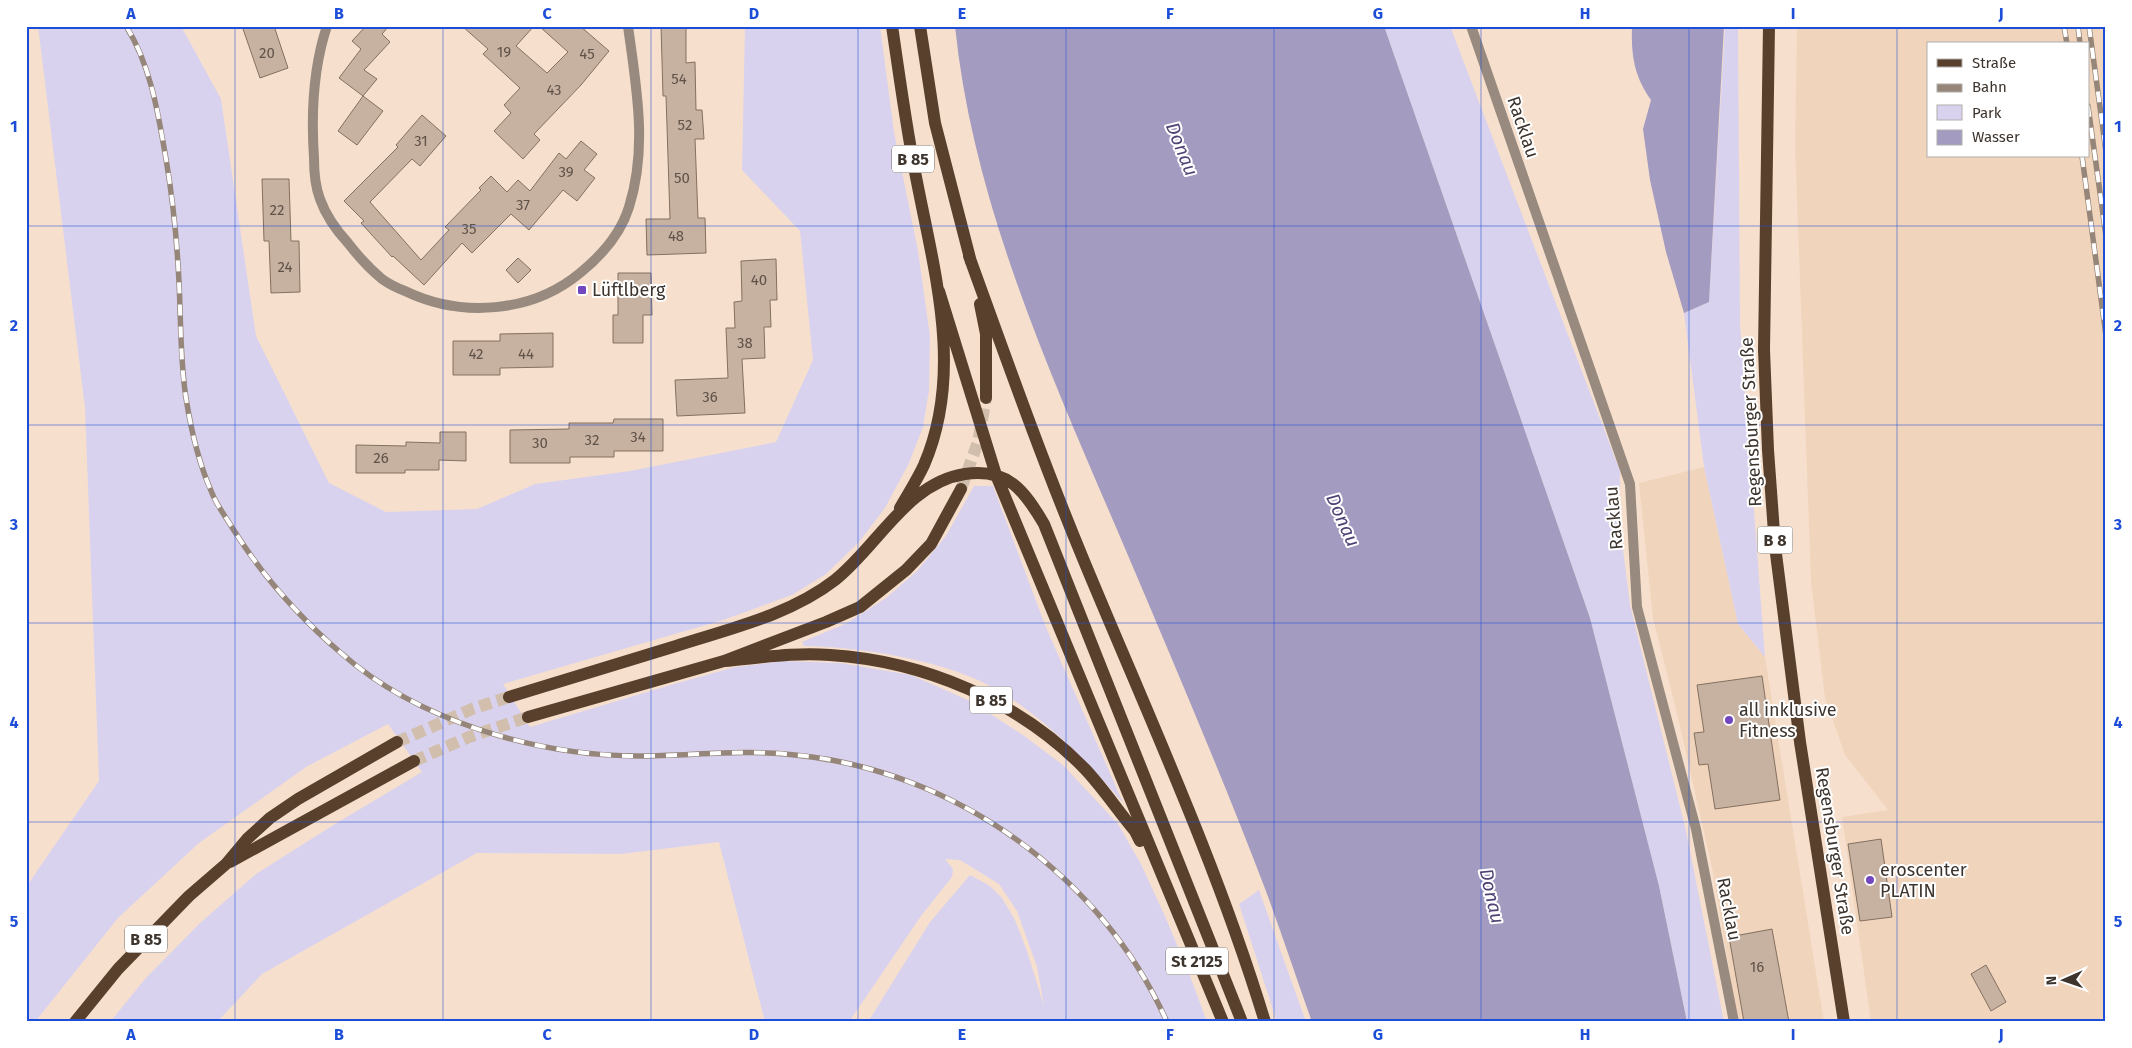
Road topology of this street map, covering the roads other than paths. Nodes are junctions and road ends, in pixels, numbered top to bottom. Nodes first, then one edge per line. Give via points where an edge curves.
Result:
1 (327, 26) edge
2 (628, 26) edge
3 (892, 26) edge
4 (920, 26) edge
5 (1471, 26) edge
6 (1769, 26) edge
7 (969, 256) junction
8 (939, 291) junction
9 (986, 398) tunnel mouth
10 (996, 474) junction
11 (961, 489) tunnel mouth
12 (895, 517) junction
13 (724, 661) junction
14 (509, 697) tunnel mouth
15 (528, 717) tunnel mouth
16 (397, 742) tunnel mouth
17 (414, 761) tunnel mouth
18 (226, 864) junction
19 (1171, 900) junction
20 (75, 1022) edge
21 (1223, 1022) edge
22 (1242, 1022) edge
23 (1265, 1022) edge
24 (1734, 1022) edge
25 (1844, 1022) edge

1 - 2 street via 318,62 312,112 315,178 324,210 355,252 391,285 442,304 490,308 538,298 568,283 604,253 629,208 639,160 640,135
3 - 8 main road, B 85 via 917,184
4 - 7 main road, B 85 via 936,123
5 - 24 street, Racklau via 1630,484 1637,607 1696,829
6 - 25 main road, Regensburger Straße / B 8 via 1764,350 1768,450 1776,546 1800,742
7 - 9 main road, B 85 via 986,334
7 - 23 main road via 1045,467 1198,836
8 - 10 main road
8 - 12 main road, B 85 via 945,350 941,404 924,465
10 - 12 main road, B 85 via 965,474 949,478 919,495
10 - 19 main road
10 - 22 main road via 1022,490 1044,524
11 - 13 main road, B 85 via 931,544 906,570 860,607
12 - 14 main road, B 85 via 860,559 834,580 785,608 711,635
13 - 15 main road, B 85
13 - 19 main road, B 85 via 830,654 866,659 911,668 958,684 985,698 1054,741 1086,770 1135,831
16 - 18 main road, B 85 via 270,818
17 - 18 main road, B 85
18 - 20 main road, B 85 via 188,896 118,969
19 - 21 main road, St 2125

